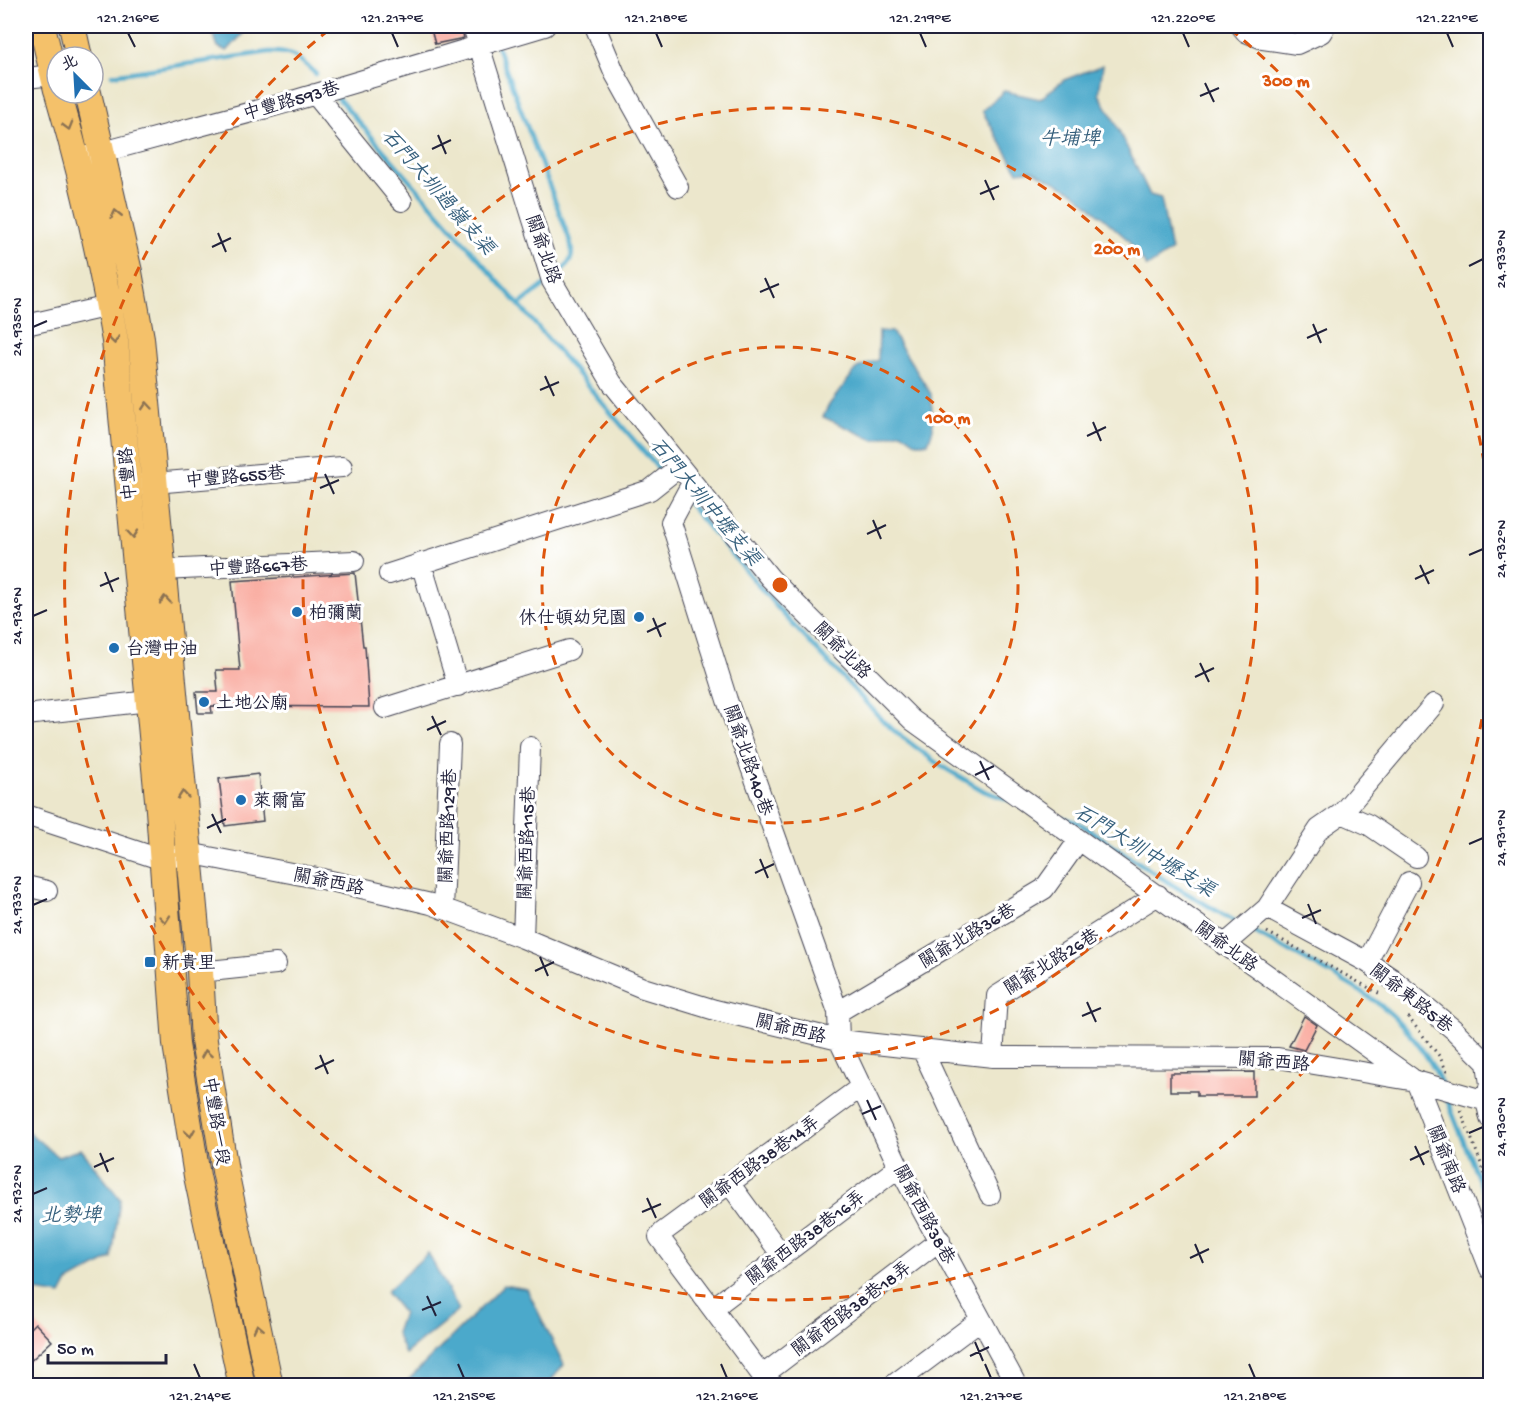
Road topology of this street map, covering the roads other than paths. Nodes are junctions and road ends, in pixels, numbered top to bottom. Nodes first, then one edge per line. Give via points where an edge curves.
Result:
1 (42, 26) edge
2 (72, 26) edge
3 (473, 26) edge
4 (545, 26) edge
5 (595, 26) edge
6 (1240, 26) edge
7 (1325, 26) edge
8 (46, 45) edge
9 (77, 45) edge
10 (478, 46) junction
11 (26, 78) edge
12 (45, 83) edge
13 (315, 94) junction
14 (61, 105) edge
15 (91, 105) edge
16 (102, 152) junction
17 (77, 159) junction
18 (678, 187) dead end
19 (402, 201) dead end
20 (109, 306) junction
21 (26, 325) edge
22 (342, 467) dead end
23 (679, 467) junction
24 (154, 482) junction
25 (692, 483) junction
26 (128, 485) junction
27 (354, 561) dead end
28 (421, 563) junction
29 (162, 570) junction
30 (389, 574) dead end
31 (569, 650) dead end
32 (458, 686) junction
33 (149, 701) junction
34 (1434, 704) dead end
35 (385, 708) dead end
36 (26, 715) edge
37 (450, 744) dead end
38 (530, 747) dead end
39 (1342, 813) junction
40 (26, 815) edge
41 (1079, 840) junction
42 (188, 853) junction
43 (1416, 857) dead end
44 (163, 860) junction
45 (1410, 882) dead end
46 (26, 886) edge
47 (46, 891) dead end
48 (1158, 895) junction
49 (1267, 908) junction
50 (443, 909) junction
51 (523, 938) junction
52 (1224, 945) junction
53 (1367, 963) junction
54 (276, 964) dead end
55 (200, 972) junction
56 (838, 1012) junction
57 (839, 1040) junction
58 (922, 1049) junction
59 (993, 1057) junction
60 (1416, 1082) junction
61 (861, 1087) junction
62 (1489, 1107) edge
63 (899, 1167) junction
64 (729, 1183) junction
65 (990, 1195) dead end
66 (940, 1240) junction
67 (781, 1254) junction
68 (1491, 1269) edge
69 (712, 1308) junction
70 (980, 1320) junction
71 (770, 1382) edge
72 (242, 1386) edge
73 (270, 1386) edge
74 (892, 1386) edge
75 (1017, 1386) edge

1 - 8 main road, 中豐路
2 - 9 main road
3 - 10 street, 關爺北路
4 - 10 street, 中豐路593巷
5 - 18 street via 615,74
6 - 7 street via 1263,39 1297,44 1321,33
10 - 13 street, 中豐路593巷
10 - 23 street, 關爺北路 via 552,280 612,383
11 - 12 street
13 - 16 street, 中豐路593巷
13 - 19 street
14 -> 17 main road, 中豐路
15 - 16 main road, 中豐路
16 - 17 street, 中豐路593巷
24 -> 16 main road, 中豐路 via 141,338
17 - 20 main road, 中豐路
20 - 21 street
20 -> 26 main road, 中豐路
22 - 24 street, 中豐路655巷
23 - 25 street, 關爺北路
23 - 28 street via 650,490
24 - 26 street, 中豐路655巷
24 - 29 main road, 中豐路
25 - 41 street, 關爺北路 via 770,578 912,720
25 - 56 street, 關爺北路140巷 via 671,522 727,700
26 -> 33 main road, 中豐路
27 - 29 street, 中豐路667巷
28 - 30 street
28 - 32 street
42 -> 29 main road, 中豐路
31 - 32 street
32 - 35 street
33 - 36 street
33 - 44 main road, 中豐路
34 - 39 street
37 - 50 street, 關爺西路129巷
38 - 51 street, 關爺西路115巷
39 - 43 street via 1369,825
39 - 49 street via 1318,829
40 - 44 street
41 - 48 street, 關爺北路
41 - 56 street, 關爺北路36巷 via 1044,889
42 - 44 street
42 - 50 street, 關爺西路 via 322,879
42 - 55 main road, 中豐路一段
44 -> 72 main road, 中豐路一段 via 176,1044 197,1176
45 - 53 street
46 - 47 street
48 - 52 street, 關爺北路
48 - 59 street, 關爺北路26巷 via 997,996
49 - 52 street
49 - 53 street, 關爺東路5巷
50 - 51 street, 關爺西路
51 - 57 street, 關爺西路 via 642,988
52 - 60 street, 關爺北路
53 - 62 street, 關爺東路5巷 via 1453,1029 1487,1063
54 - 55 street
73 -> 55 main road, 中豐路一段 via 225,1172 204,1041
56 - 57 street, 關爺北路140巷
57 - 58 street, 關爺西路
57 - 61 street, 關爺西路38巷
58 - 59 street, 關爺西路
58 - 65 street
59 - 60 street, 關爺西路 via 1278,1058
60 - 62 street, 關爺西路
60 - 68 street, 關爺南路
61 - 63 street, 關爺西路38巷
61 - 64 street, 關爺西路38巷14弄
63 - 66 street, 關爺西路38巷
63 - 67 street, 關爺西路38巷16弄
64 - 67 street
64 - 69 street, 關爺西路38巷14弄 via 659,1237
66 - 70 street, 關爺西路38巷
66 - 71 street, 關爺西路38巷18弄 via 767,1372
67 - 69 street, 關爺西路38巷16弄
69 - 71 street
70 - 74 street
70 - 75 street, 關爺西路38巷

